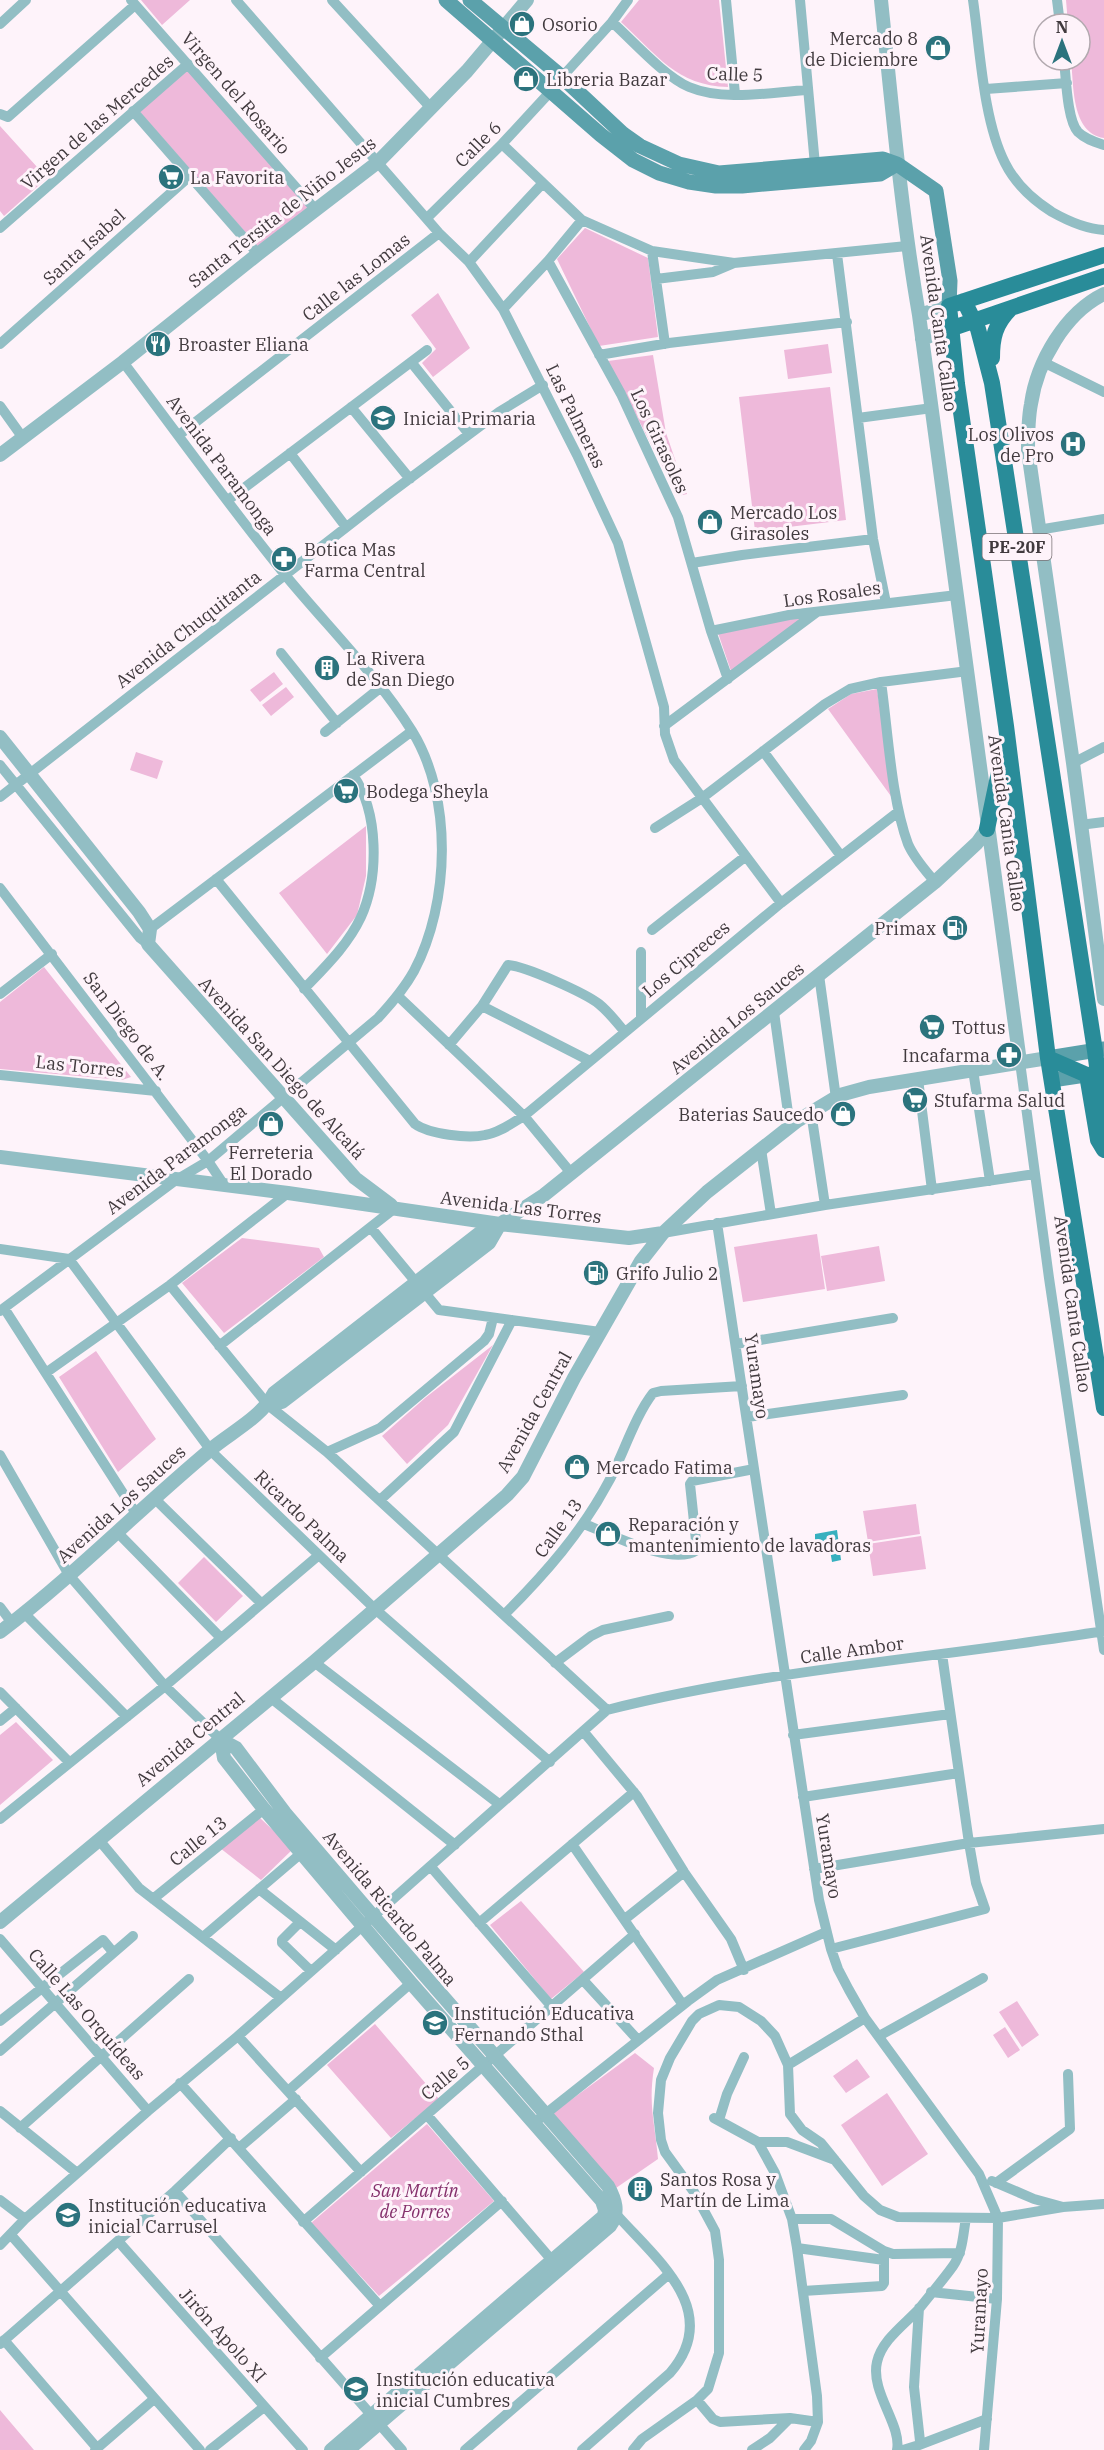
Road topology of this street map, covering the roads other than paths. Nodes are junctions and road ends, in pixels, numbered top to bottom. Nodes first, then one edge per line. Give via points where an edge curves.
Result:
1 (26, 0) edge
2 (236, 0) edge
3 (332, 0) edge
4 (446, 0) edge
5 (470, 0) edge
6 (527, 0) edge
7 (628, 0) edge
8 (726, 0) edge
9 (800, 0) edge
10 (881, 0) edge
11 (973, 0) edge
12 (133, 3) edge
13 (612, 22) junction
14 (0, 24) edge
15 (503, 26) junction
16 (492, 40) junction
17 (188, 64) junction
18 (1066, 72) edge
19 (562, 77) junction
20 (1067, 83) junction
21 (986, 89) junction
22 (808, 90) junction
23 (550, 91) junction
24 (735, 94) junction
25 (431, 108) junction
26 (133, 111) junction
27 (4, 116) edge
28 (502, 144) junction
29 (1104, 145) edge
30 (378, 162) junction
31 (897, 164) junction
32 (815, 165) junction
33 (190, 176) junction
34 (542, 184) junction
35 (315, 209) junction
36 (427, 218) junction
37 (582, 219) junction
38 (0, 228) edge
39 (1104, 230) edge
40 (439, 233) junction
41 (907, 246) junction
42 (652, 251) junction
43 (258, 254) junction
44 (837, 254) junction
45 (1104, 255) edge
46 (548, 261) junction
47 (469, 262) junction
48 (734, 263) junction
49 (1104, 276) edge
50 (656, 279) junction
51 (1104, 294) edge
52 (957, 304) junction
53 (1011, 308) junction
54 (503, 309) junction
55 (919, 315) junction
56 (975, 321) junction
57 (847, 322) junction
58 (950, 329) junction
59 (922, 339) junction
60 (0, 344) edge
61 (665, 344) junction
62 (427, 350) dead end
63 (599, 355) junction
64 (123, 362) junction
65 (1043, 362) junction
66 (411, 363) junction
67 (992, 383) junction
68 (543, 385) junction
69 (1104, 392) edge
70 (0, 406) edge
71 (351, 407) junction
72 (932, 408) junction
73 (858, 418) junction
74 (469, 434) junction
75 (179, 435) junction
76 (23, 438) junction
77 (291, 453) junction
78 (0, 455) edge
79 (410, 479) junction
80 (228, 500) junction
81 (1104, 519) edge
82 (346, 527) junction
83 (1038, 530) junction
84 (873, 539) junction
85 (692, 563) junction
86 (284, 574) junction
87 (957, 595) junction
88 (886, 603) junction
89 (818, 612) junction
90 (711, 631) junction
91 (281, 653) dead end
92 (968, 672) junction
93 (728, 679) junction
94 (881, 682) junction
95 (380, 688) junction
96 (337, 723) junction
97 (664, 726) junction
98 (1006, 726) junction
99 (412, 731) junction
100 (325, 732) dead end
101 (0, 737) edge
102 (1104, 747) edge
103 (763, 751) junction
104 (1073, 763) junction
105 (0, 765) edge
106 (29, 774) junction
107 (353, 775) junction
108 (16, 784) junction
109 (0, 796) edge
110 (702, 798) junction
111 (898, 812) junction
112 (1104, 822) edge
113 (1080, 825) junction
114 (655, 828) dead end
115 (987, 829) junction
116 (746, 856) junction
117 (841, 856) junction
118 (216, 879) junction
119 (935, 882) junction
120 (1, 891) edge
121 (781, 903) junction
122 (150, 929) junction
123 (652, 930) dead end
124 (148, 944) junction
125 (641, 952) dead end
126 (52, 954) junction
127 (819, 975) junction
128 (304, 989) junction
129 (0, 994) edge
130 (398, 996) junction
131 (1104, 999) edge
132 (482, 1006) junction
133 (774, 1012) junction
134 (641, 1019) junction
135 (625, 1032) junction
136 (348, 1044) junction
137 (449, 1045) junction
138 (1100, 1050) edge
139 (1048, 1058) junction
140 (590, 1061) junction
141 (1020, 1062) junction
142 (973, 1070) junction
143 (1096, 1074) edge
144 (0, 1075) edge
145 (918, 1079) junction
146 (1052, 1080) junction
147 (156, 1091) junction
148 (284, 1097) junction
149 (836, 1098) junction
150 (811, 1112) junction
151 (524, 1116) junction
152 (1104, 1120) edge
153 (790, 1126) junction
154 (761, 1149) junction
155 (1104, 1150) edge
156 (0, 1157) edge
157 (208, 1161) junction
158 (571, 1173) junction
159 (1035, 1174) junction
160 (176, 1180) junction
161 (990, 1181) junction
162 (224, 1185) junction
163 (932, 1190) junction
164 (288, 1193) junction
165 (825, 1205) junction
166 (395, 1208) junction
167 (771, 1214) junction
168 (717, 1223) junction
169 (500, 1224) junction
170 (370, 1228) junction
171 (663, 1233) junction
172 (0, 1250) edge
173 (69, 1259) junction
174 (170, 1285) junction
175 (421, 1289) junction
176 (2, 1309) edge
177 (493, 1318) junction
178 (893, 1318) dead end
179 (512, 1320) junction
180 (116, 1323) junction
181 (600, 1332) junction
182 (736, 1344) junction
183 (219, 1346) junction
184 (47, 1372) junction
185 (742, 1386) junction
186 (903, 1395) dead end
187 (268, 1405) junction
188 (1104, 1408) edge
189 (747, 1417) junction
190 (210, 1449) junction
191 (327, 1452) junction
192 (0, 1455) edge
193 (754, 1469) junction
194 (154, 1499) junction
195 (380, 1500) junction
196 (137, 1515) junction
197 (584, 1524) junction
198 (118, 1533) junction
199 (438, 1554) junction
200 (319, 1555) junction
201 (69, 1575) junction
202 (261, 1603) junction
203 (0, 1607) edge
204 (375, 1609) junction
205 (24, 1612) junction
206 (504, 1616) junction
207 (669, 1616) dead end
208 (12, 1623) junction
209 (1103, 1631) edge
210 (0, 1632) edge
211 (221, 1638) junction
212 (1104, 1650) edge
213 (942, 1654) junction
214 (314, 1662) junction
215 (555, 1663) junction
216 (784, 1676) junction
217 (165, 1686) junction
218 (0, 1692) edge
219 (271, 1698) junction
220 (16, 1708) junction
221 (607, 1710) junction
222 (950, 1713) junction
223 (126, 1717) junction
224 (0, 1721) edge
225 (583, 1731) junction
226 (793, 1734) junction
227 (221, 1740) junction
228 (69, 1762) junction
229 (550, 1762) junction
230 (958, 1773) junction
231 (634, 1792) junction
232 (803, 1797) junction
233 (499, 1804) junction
234 (264, 1809) junction
235 (0, 1819) edge
236 (1104, 1829) edge
237 (99, 1840) junction
238 (572, 1844) junction
239 (969, 1844) junction
240 (455, 1845) junction
241 (307, 1848) junction
242 (431, 1867) junction
243 (814, 1869) junction
244 (684, 1872) junction
245 (259, 1889) junction
246 (153, 1899) junction
247 (625, 1919) junction
248 (368, 1921) junction
249 (0, 1922) edge
250 (300, 1922) junction
251 (479, 1923) junction
252 (826, 1932) junction
253 (635, 1934) junction
254 (133, 1936) dead end
255 (203, 1938) junction
256 (0, 1939) edge
257 (831, 1949) junction
258 (336, 1950) junction
259 (113, 1952) junction
260 (744, 1970) junction
261 (311, 1971) junction
262 (983, 1978) dead end
263 (189, 1979) dead end
264 (583, 1980) junction
265 (411, 1983) junction
266 (43, 1987) junction
267 (281, 1998) junction
268 (55, 2001) junction
269 (683, 2005) junction
270 (552, 2007) junction
271 (865, 2018) junction
272 (0, 2021) edge
273 (238, 2036) junction
274 (879, 2036) junction
275 (638, 2040) junction
276 (0, 2051) edge
277 (101, 2056) junction
278 (744, 2057) dead end
279 (490, 2062) junction
280 (788, 2065) junction
281 (1068, 2074) dead end
282 (180, 2083) junction
283 (292, 2095) junction
284 (148, 2110) junction
285 (0, 2111) edge
286 (427, 2115) junction
287 (540, 2119) junction
288 (21, 2128) junction
289 (231, 2138) junction
290 (758, 2142) junction
291 (239, 2148) junction
292 (838, 2161) junction
293 (361, 2172) junction
294 (77, 2173) junction
295 (979, 2174) junction
296 (996, 2183) junction
297 (175, 2191) junction
298 (0, 2200) edge
299 (502, 2201) junction
300 (1104, 2204) edge
301 (1063, 2207) junction
302 (610, 2212) junction
303 (966, 2218) junction
304 (998, 2218) junction
305 (792, 2219) junction
306 (26, 2220) junction
307 (303, 2222) junction
308 (11, 2235) junction
309 (118, 2241) junction
310 (0, 2245) edge
311 (797, 2248) junction
312 (960, 2253) junction
313 (884, 2255) junction
314 (555, 2265) junction
315 (669, 2274) junction
316 (803, 2290) junction
317 (61, 2291) junction
318 (931, 2292) junction
319 (997, 2299) junction
320 (379, 2305) junction
321 (919, 2308) junction
322 (2, 2342) edge
323 (320, 2358) junction
324 (154, 2399) junction
325 (697, 2400) junction
326 (264, 2406) junction
327 (790, 2418) junction
328 (987, 2419) junction
329 (375, 2420) junction
330 (818, 2422) junction
331 (920, 2445) junction
332 (96, 2449) edge
333 (200, 2450) edge
334 (210, 2450) edge
335 (303, 2450) edge
336 (331, 2450) edge
337 (348, 2450) edge
338 (402, 2450) edge
339 (465, 2450) edge
340 (582, 2450) edge
341 (633, 2450) edge
342 (752, 2450) edge
343 (804, 2450) edge
344 (897, 2450) edge
345 (903, 2450) edge
346 (984, 2450) edge

1 - 14 street
2 - 30 street, Las Palmeras
3 - 25 street
4 - 16 main road
5 - 15 main road
6 - 15 street, Santa Tersita de Niño Jesus
7 - 13 street
8 - 24 street
9 - 22 street
10 - 31 street, Avenida Canta Callao
11 - 21 street
12 - 17 street, Virgen del Rosario
12 - 27 street
13 - 19 street
13 - 24 street, Calle 5 via 688,87
15 - 16 street, Santa Tersita de Niño Jesus
15 - 19 main road
16 - 23 main road
16 - 25 street, Santa Tersita de Niño Jesus
17 - 26 street, Virgen de las Mercedes
17 - 35 street, Virgen del Rosario
18 - 20 street
19 - 32 main road via 623,134 679,164 719,173
20 - 21 street
20 - 29 street via 1077,130
21 - 39 street via 1005,162 1024,190 1066,220
22 - 24 street, Calle 5
22 - 32 street
23 - 28 street, Calle 6
23 - 31 main road via 633,159 659,173 689,182 742,186 800,181 880,174
25 - 30 street, Santa Tersita de Niño Jesus
26 - 33 street
26 - 38 street, Virgen de las Mercedes
28 - 34 street
28 - 36 street, Calle 6
30 - 35 street, Santa Tersita de Niño Jesus
30 - 36 street, Las Palmeras
31 - 32 main road via 883,159
31 - 41 street, Avenida Canta Callao
31 - 52 main road, Avenida Canta Callao / PE-20F via 936,191
33 - 43 street
33 - 60 street, Santa Isabel
34 - 37 street
34 - 47 street
35 - 43 street, Santa Tersita de Niño Jesus
36 - 40 street, Las Palmeras
37 - 42 street
37 - 46 street
40 - 47 street, Las Palmeras
40 - 75 street, Calle las Lomas
41 - 44 street
41 - 55 street, Avenida Canta Callao
42 - 48 street
42 - 50 street
43 - 64 street, Santa Tersita de Niño Jesus
44 - 48 street
44 - 57 street
45 - 52 main road
46 - 54 street
46 - 63 street, Los Girasoles
47 - 54 street, Las Palmeras
48 - 50 street via 713,272
49 - 53 main road
50 - 61 street
51 - 65 street via 1065,327
52 - 55 street
52 - 56 main road, Avenida Canta Callao / PE-20F
52 - 58 main road, Avenida Canta Callao / PE-20F
53 - 56 main road
53 - 67 main road via 1002,317 992,340
54 - 68 street, Las Palmeras
55 - 59 street, Avenida Canta Callao
56 - 58 main road
56 - 67 main road, Avenida Canta Callao / PE-20F
57 - 61 street
57 - 73 street
58 - 59 street
58 - 98 main road, Avenida Canta Callao / PE-20F
59 - 72 street, Avenida Canta Callao
61 - 63 street
62 - 66 street
63 - 85 street, Los Girasoles via 670,498
64 - 75 street, Avenida Paramonga
64 - 76 street, Santa Tersita de Niño Jesus
65 - 69 street
65 - 83 street via 1028,428
66 - 71 street
66 - 74 street
67 - 138 main road, Avenida Canta Callao / PE-20F
68 - 74 street, Avenida Chuquitanta
68 - 97 street, Las Palmeras via 618,543 664,707
70 - 76 street
71 - 77 street
71 - 79 street
72 - 73 street
72 - 87 street, Avenida Canta Callao
73 - 84 street
74 - 79 street, Avenida Chuquitanta
75 - 80 street, Avenida Paramonga
76 - 78 street, Santa Tersita de Niño Jesus
77 - 80 street
77 - 82 street
79 - 82 street, Avenida Chuquitanta
80 - 86 street, Avenida Paramonga
81 - 83 street
82 - 86 street, Avenida Chuquitanta
83 - 104 street
84 - 85 street
84 - 88 street
85 - 90 street, Los Girasoles
86 - 95 street, Avenida Paramonga
86 - 106 street, Avenida Chuquitanta
87 - 88 street, Los Rosales
87 - 92 street, Avenida Canta Callao
88 - 89 street, Los Rosales
89 - 90 street, Los Rosales
89 - 93 street
90 - 93 street, Los Girasoles
91 - 96 street
92 - 94 street
92 - 115 street, Avenida Canta Callao
93 - 97 street
94 - 103 street via 850,689
94 - 111 street
95 - 96 street
95 - 99 street, Avenida Paramonga
96 - 100 street
97 - 110 street, Las Palmeras via 674,760
98 - 115 main road
98 - 139 main road, Avenida Canta Callao / PE-20F
99 - 107 street
99 - 130 street, Avenida Paramonga via 424,754 439,806 439,897 424,947
101 - 106 street
102 - 104 street
103 - 110 street
103 - 117 street
104 - 113 street
105 - 108 street, Avenida San Diego de Alcalá
106 - 108 street, Avenida Chuquitanta
106 - 122 street
107 - 118 street
107 - 128 street via 362,787 372,829 368,892 361,917 348,939
108 - 109 street, Avenida Chuquitanta
108 - 124 street, Avenida San Diego de Alcalá
110 - 114 street
110 - 116 street, Las Palmeras
111 - 117 street, Los Cipreces
111 - 119 street via 908,845
112 - 113 street
113 - 131 street
115 - 119 street, Avenida Los Sauces
115 - 141 street, Avenida Canta Callao
116 - 121 street, Las Palmeras
116 - 123 street
117 - 121 street, Los Cipreces
118 - 122 street
118 - 128 street
119 - 127 street, Avenida Los Sauces
120 - 126 street, San Diego de A.
121 - 134 street, Los Cipreces
122 - 124 street
124 - 148 street, Avenida San Diego de Alcalá
125 - 134 street
126 - 129 street
126 - 147 street, San Diego de A.
127 - 133 street, Avenida Los Sauces
127 - 149 street
128 - 136 street
130 - 136 street, Avenida Paramonga
130 - 137 street
132 - 135 street via 508,965 599,1004
132 - 137 street
132 - 140 street
133 - 153 street
133 - 158 street, Avenida Los Sauces
134 - 135 street, Los Cipreces
135 - 140 street, Los Cipreces
136 - 148 street, Avenida Paramonga
136 - 151 street, Los Cipreces via 423,1130 477,1136 495,1132
137 - 151 street
138 - 139 main road, Avenida Central
138 - 143 main road, Avenida Canta Callao / PE-20F
139 - 141 street, Avenida Central
139 - 143 main road
139 - 146 main road, Avenida Canta Callao / PE-20F
140 - 151 street, Los Cipreces
141 - 142 street, Avenida Central
141 - 159 street, Avenida Canta Callao
142 - 145 street, Avenida Central
142 - 161 street
143 - 146 main road
143 - 152 main road, Avenida Canta Callao / PE-20F
143 - 155 main road via 1098,1140
144 - 147 street, Las Torres
145 - 149 street, Avenida Central via 869,1087
145 - 163 street
146 - 188 main road, Avenida Canta Callao / PE-20F
147 - 157 street, San Diego de A.
148 - 157 street, Avenida Paramonga
148 - 166 street, Avenida San Diego de Alcalá via 356,1178
149 - 150 street, Avenida Central
150 - 153 street, Avenida Central
150 - 165 street
151 - 158 street
153 - 154 street, Avenida Central
154 - 167 street
154 - 171 street, Avenida Central
156 - 160 street, Avenida Las Torres
157 - 160 street, Avenida Paramonga
157 - 162 street, San Diego de A.
158 - 169 street, Avenida Los Sauces
159 - 161 street, Avenida Las Torres
159 - 209 street, Avenida Canta Callao
160 - 162 street, Avenida Las Torres
160 - 173 street, Avenida Paramonga
161 - 163 street, Avenida Las Torres
162 - 164 street, Avenida Las Torres
163 - 165 street, Avenida Las Torres
164 - 166 street, Avenida Las Torres
164 - 174 street
165 - 167 street, Avenida Las Torres
166 - 169 street, Avenida Las Torres
166 - 170 street
167 - 168 street, Avenida Las Torres
168 - 171 street, Avenida Las Torres
168 - 182 street, Yuramayo
169 - 171 street, Avenida Las Torres via 629,1238
169 - 175 street, Avenida Los Sauces via 481,1232
170 - 175 street
170 - 183 street
171 - 181 street, Avenida Central via 641,1261
172 - 173 street
173 - 176 street, Avenida Paramonga
173 - 180 street, Ricardo Palma
174 - 180 street
174 - 183 street
175 - 177 street via 439,1310
175 - 187 street, Avenida Los Sauces via 274,1393
176 - 184 street
177 - 179 street
177 - 191 street via 484,1341 380,1428
178 - 182 street
179 - 181 street
179 - 195 street via 454,1432
180 - 184 street
180 - 190 street, Ricardo Palma
181 - 199 street, Avenida Central via 523,1477
182 - 185 street, Yuramayo
183 - 187 street
184 - 196 street
185 - 189 street, Yuramayo
185 - 197 street, Calle 13 via 656,1391
186 - 189 street
187 - 190 street, Avenida Los Sauces
187 - 191 street
189 - 193 street, Yuramayo
190 - 194 street, Avenida Los Sauces
190 - 200 street, Ricardo Palma
191 - 195 street
192 - 201 street, Avenida Ricardo Palma
193 - 197 street via 692,1481 697,1550 692,1553 666,1555
193 - 216 street, Yuramayo
194 - 196 street, Avenida Los Sauces
194 - 202 street
195 - 199 street
196 - 198 street, Avenida Los Sauces
197 - 206 street, Calle 13 via 546,1574
198 - 201 street, Avenida Los Sauces
198 - 211 street
199 - 204 street, Avenida Central
199 - 206 street
200 - 202 street
200 - 204 street, Ricardo Palma
201 - 205 street, Avenida Los Sauces
201 - 217 street, Avenida Ricardo Palma
202 - 211 street
203 - 208 street
204 - 214 street, Avenida Central
204 - 229 street, Ricardo Palma
205 - 208 street, Avenida Los Sauces
205 - 223 street
206 - 215 street
207 - 215 street via 603,1630
208 - 210 street, Avenida Los Sauces
209 - 212 street, Avenida Canta Callao
209 - 213 street, Calle Ambor
211 - 217 street
213 - 216 street, Calle Ambor
213 - 222 street
214 - 219 street, Avenida Central
214 - 233 street
215 - 221 street
216 - 221 street, Calle Ambor
216 - 226 street, Yuramayo
217 - 223 street
217 - 227 street, Avenida Ricardo Palma
218 - 220 street
219 - 227 street, Avenida Central
219 - 240 street
220 - 224 street
220 - 228 street
221 - 225 street
222 - 226 street
222 - 230 street
223 - 228 street
225 - 229 street
225 - 231 street
226 - 232 street, Yuramayo
227 - 234 street, Avenida Ricardo Palma via 224,1758
227 - 237 street, Avenida Central
227 - 241 street, Avenida Ricardo Palma via 236,1748
228 - 235 street
229 - 233 street
230 - 232 street
230 - 239 street
231 - 238 street
231 - 244 street
232 - 243 street, Yuramayo
233 - 240 street
234 - 241 street, Avenida Ricardo Palma
234 - 246 street, Calle 13
236 - 239 street
237 - 246 street
237 - 249 street, Avenida Central
238 - 247 street
238 - 251 street
239 - 243 street
239 - 257 street via 985,1909
240 - 242 street
241 - 245 street
241 - 248 street, Avenida Ricardo Palma
242 - 248 street
242 - 251 street
243 - 252 street, Yuramayo
244 - 247 street
244 - 260 street via 731,1940
245 - 250 street
245 - 255 street
246 - 255 street
247 - 253 street
248 - 258 street
248 - 265 street, Avenida Ricardo Palma
248 - 279 street, Avenida Ricardo Palma
250 - 258 street
250 - 261 street via 282,1943
251 - 270 street
252 - 257 street, Yuramayo
252 - 260 street
253 - 264 street, Calle 5
253 - 269 street
254 - 259 street
255 - 267 street
256 - 266 street, Calle Las Orquídeas
257 - 271 street, Yuramayo
258 - 261 street
259 - 266 street via 103,1940
259 - 268 street
260 - 269 street via 717,1980
261 - 267 street
262 - 274 street
263 - 277 street
264 - 270 street, Calle 5
264 - 275 street
265 - 279 street, Avenida Ricardo Palma
265 - 283 street
266 - 268 street, Calle Las Orquídeas
266 - 272 street
267 - 273 street
268 - 276 street
268 - 277 street, Calle Las Orquídeas
269 - 275 street
270 - 279 street, Calle 5
271 - 274 street, Yuramayo
271 - 280 street
273 - 282 street
273 - 283 street
274 - 295 street, Yuramayo
275 - 287 street
277 - 284 street, Calle Las Orquídeas
277 - 288 street
278 - 290 street via 716,2119
279 - 286 street, Calle 5
279 - 287 street, Avenida Ricardo Palma
280 - 292 street via 790,2114 802,2130
280 - 325 street via 775,2036 761,2021 739,2007 719,2005 692,2021 661,2080 661,2140 715,2231 719,2260 719,2353 708,2389
281 - 296 street via 1070,2129
282 - 284 street
282 - 289 street
283 - 291 street
283 - 293 street
284 - 294 street
285 - 288 street
286 - 293 street, Calle 5
286 - 299 street
287 - 302 street, Avenida Ricardo Palma
288 - 294 street
289 - 291 street
289 - 297 street
290 - 292 street via 787,2142
290 - 305 street via 775,2173
291 - 307 street
292 - 303 street via 864,2196 880,2210 898,2217
293 - 307 street, Calle 5
294 - 306 street
295 - 296 street
295 - 304 street, Yuramayo
296 - 301 street
297 - 309 street
297 - 323 street
298 - 306 street
299 - 314 street
299 - 320 street
300 - 301 street
301 - 304 street
302 - 314 street
302 - 315 street
303 - 304 street
303 - 312 street
304 - 319 street, Yuramayo
305 - 311 street
305 - 313 street via 831,2218
306 - 308 street
307 - 320 street
308 - 310 street
308 - 317 street
309 - 317 street
309 - 326 street, Jirón Apolo XI
311 - 313 street
311 - 316 street
312 - 313 street
312 - 318 street
313 - 316 street via 882,2286
314 - 329 street
315 - 339 street
315 - 340 street via 689,2310 690,2335 684,2355 670,2373
316 - 330 street
317 - 322 street
317 - 324 street
318 - 319 street
318 - 321 street
319 - 328 street, Yuramayo
320 - 323 street
321 - 331 street via 914,2387
321 - 344 street via 889,2340 876,2364 876,2378
322 - 332 street
323 - 329 street
324 - 332 street
324 - 333 street
325 - 327 street via 720,2422
325 - 341 street via 642,2439
326 - 334 street
326 - 335 street, Jirón Apolo XI
327 - 330 street
327 - 342 street
328 - 331 street
328 - 346 street, Yuramayo
329 - 336 street
329 - 337 street
329 - 338 street
330 - 343 street
331 - 345 street

